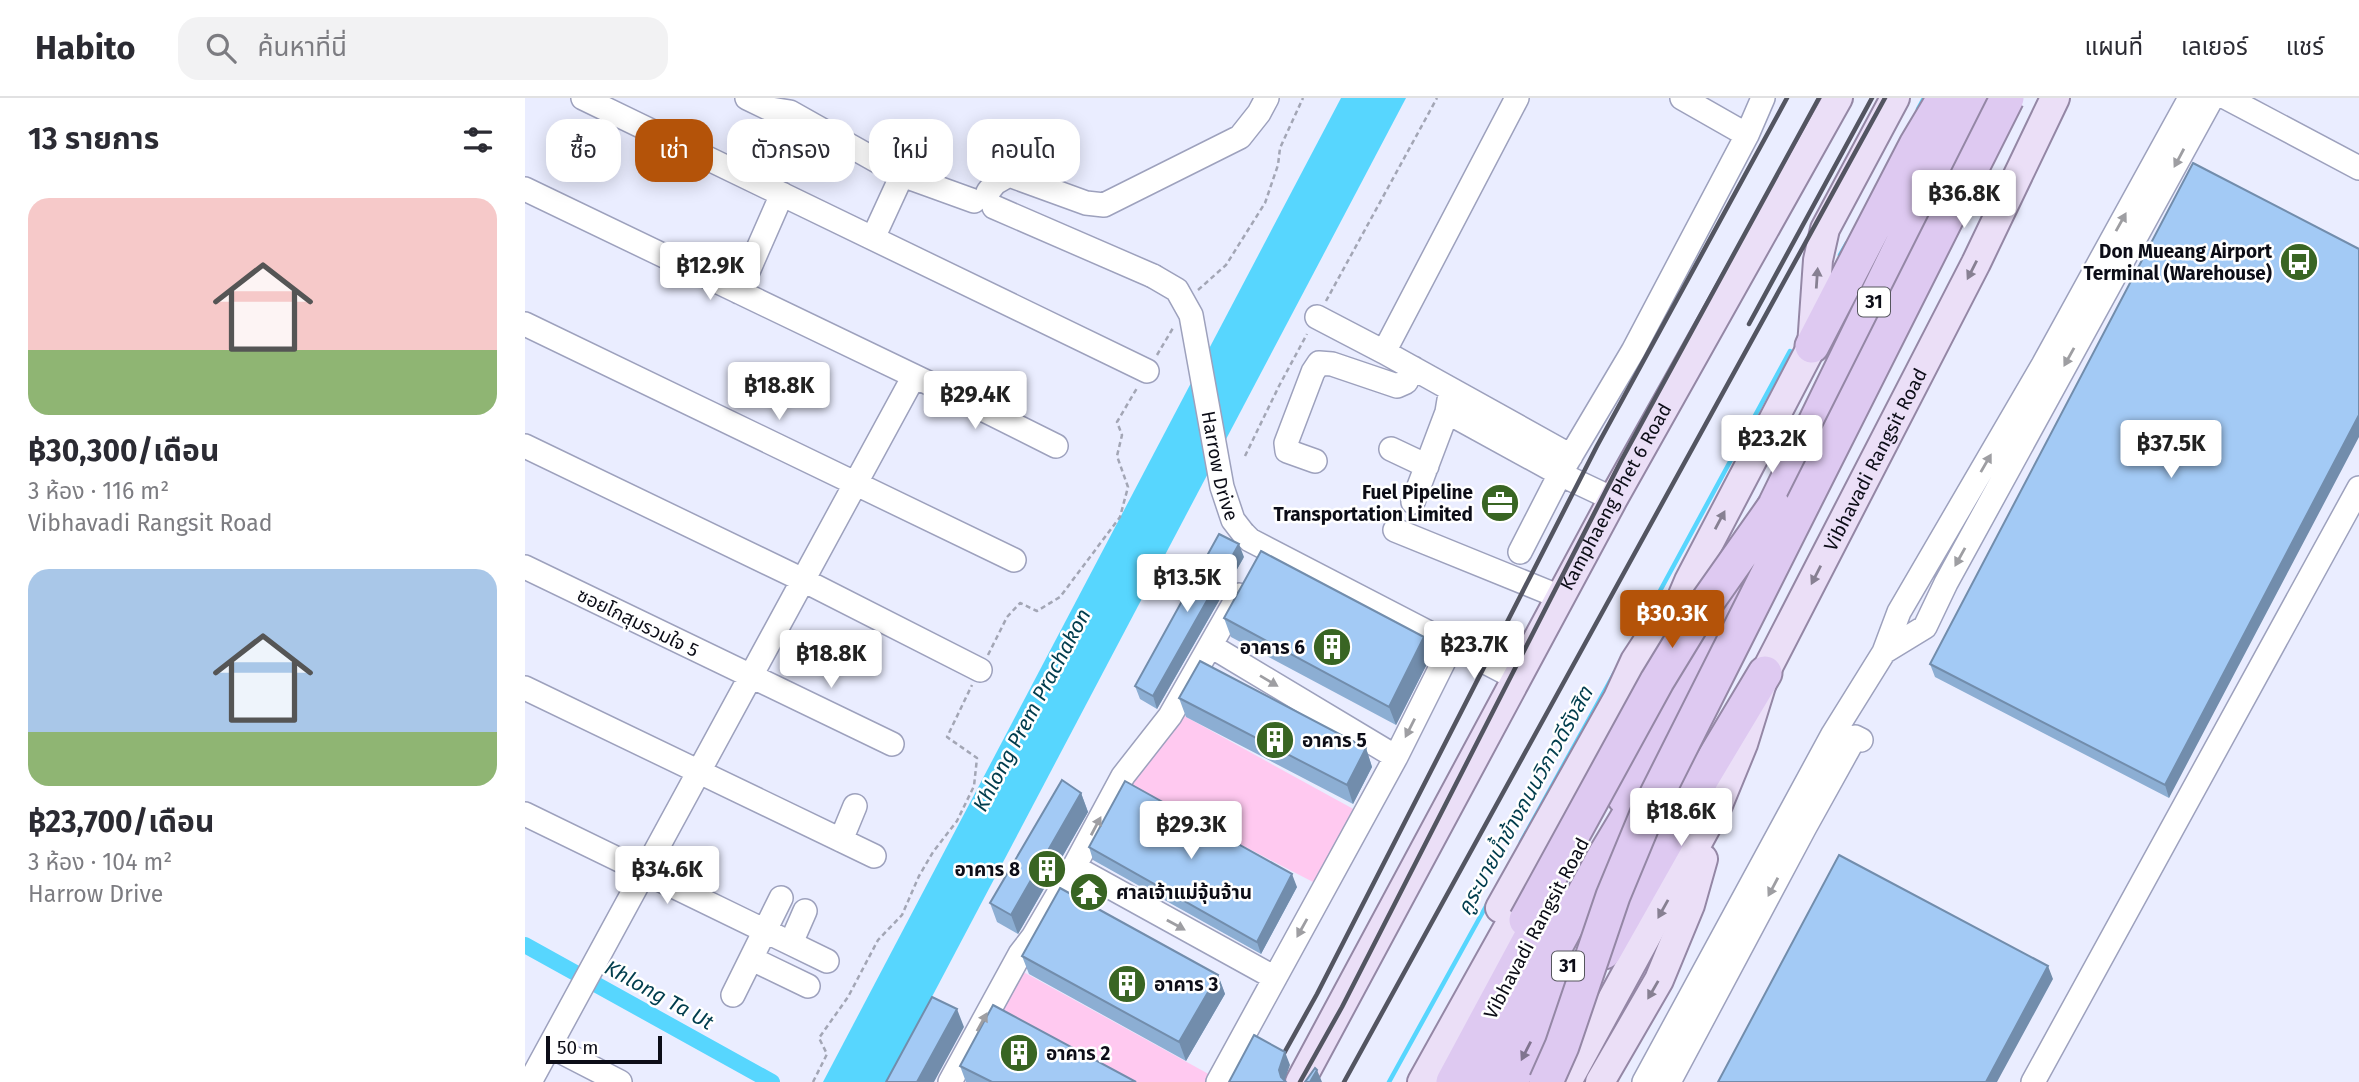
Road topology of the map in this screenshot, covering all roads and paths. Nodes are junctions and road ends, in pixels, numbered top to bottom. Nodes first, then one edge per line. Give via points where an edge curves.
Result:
1 (583, 98) edge
2 (747, 98) edge
3 (1267, 98) edge
4 (1303, 98) edge
5 (1437, 98) edge
6 (1517, 98) edge
7 (1682, 98) edge
8 (1763, 98) edge
9 (1838, 98) edge
10 (1895, 98) edge
11 (1944, 98) edge
12 (1958, 98) edge
13 (1973, 98) edge
14 (2007, 98) edge
15 (2020, 98) edge
16 (2055, 98) edge
17 (2190, 98) edge
18 (2212, 98) edge
19 (2227, 98) edge
20 (1747, 135) junction
21 (869, 156) edge
22 (2359, 168) edge
23 (892, 182) edge
24 (928, 182) edge
25 (525, 189) edge
26 (782, 194) junction
27 (985, 200) junction
28 (867, 235) junction
29 (739, 292) junction
30 (1195, 292) dead end
31 (1317, 317) junction
32 (1178, 320) dead end
33 (525, 324) edge
34 (1812, 346) junction
35 (1384, 352) junction
36 (1413, 368) junction
37 (1147, 371) junction
38 (914, 376) junction
39 (1451, 402) junction
40 (525, 446) edge
41 (1055, 446) dead end
42 (1391, 449) dead end
43 (1245, 456) dead end
44 (1315, 461) dead end
45 (1566, 465) junction
46 (1427, 466) junction
47 (856, 484) junction
48 (2359, 488) edge
49 (1613, 499) junction
50 (1413, 502) dead end
51 (1775, 507) junction
52 (1395, 530) dead end
53 (1520, 552) dead end
54 (1014, 560) dead end
55 (525, 567) edge
56 (1248, 577) edge
57 (803, 580) junction
58 (1689, 580) junction
59 (1560, 597) junction
60 (1452, 645) junction
61 (1211, 646) junction
62 (1884, 652) junction
63 (980, 670) junction
64 (1765, 673) junction
65 (751, 676) junction
66 (1516, 678) junction
67 (525, 688) edge
68 (1861, 740) dead end
69 (892, 744) dead end
70 (1396, 757) junction
71 (700, 771) junction
72 (1718, 805) junction
73 (855, 806) dead end
74 (525, 814) edge
75 (1647, 814) junction
76 (1796, 822) junction
77 (841, 840) junction
78 (874, 856) dead end
79 (1074, 867) junction
80 (645, 871) junction
81 (781, 898) dead end
82 (805, 911) dead end
83 (767, 931) junction
84 (752, 959) junction
85 (1275, 978) junction
86 (808, 986) dead end
87 (733, 995) dead end
88 (550, 1046) junction
89 (530, 1082) edge
90 (620, 1082) edge
91 (813, 1082) edge
92 (950, 1082) edge
93 (1218, 1082) edge
94 (1300, 1082) edge
95 (1404, 1082) edge
96 (1422, 1082) edge
97 (1435, 1082) edge
98 (1453, 1082) edge
99 (1467, 1082) edge
100 (1482, 1082) edge
101 (1511, 1082) edge
102 (1536, 1082) edge
103 (1546, 1082) edge
104 (1567, 1082) edge
105 (1600, 1082) edge
106 (1644, 1082) edge
107 (1669, 1082) edge
108 (2033, 1082) edge

1 - 26 street
2 - 21 street, Harrow Drive via 790,112
3 - 27 street via 1240,137 1104,205 1086,203 1009,175 995,183
4 - 30 path via 1280,148 1265,203 1226,265
5 - 31 path
6 - 35 street
7 - 20 street
8 - 20 street
9 - 49 main road, Kamphaeng Phet 6 Road
34 -> 10 main road via 1818,260 1825,229
11 - 34 highway, 31
12 - 98 highway, Vibhavadi Rangsit Road / 31 via 1688,641
13 - 51 highway, 31
14 - 75 highway, 31, bridge
15 - 100 highway, Vibhavadi Rangsit Road / 31 via 1798,538 1605,855
16 -> 64 main road, Vibhavadi Rangsit Road via 1976,263
62 -> 17 street via 1899,612 2043,365
18 -> 62 street via 1925,626
19 - 22 street
20 - 45 street via 1633,351
23 - 28 street
24 - 27 street, Harrow Drive
25 - 29 street
26 - 28 street
26 - 29 street
27 - 60 street, Harrow Drive, bridge via 1177,290 1191,315 1222,487 1233,520 1243,533
28 - 37 street
29 - 38 street
31 - 35 street
31 - 43 path
32 - 37 path
33 - 47 street
58 -> 34 main road, Vibhavadi Rangsit Road / 31
35 - 36 street
36 - 39 street
36 - 44 street via 1406,382 1397,386 1319,363 1286,443 1287,451
37 - 63 path via 1117,422 1122,435 1117,456 1128,486 1120,517 1060,597 1037,611 1020,603 1007,617
38 - 41 street
38 - 47 street
39 - 45 street
39 - 46 street
40 - 57 street
42 - 46 street
45 - 49 street
45 - 53 street
46 - 50 street
47 - 54 street
47 - 57 street
48 - 108 street
49 - 59 main road, Kamphaeng Phet 6 Road
51 - 97 highway, bridge via 1657,681
51 - 99 highway, 31, bridge via 1636,776
52 - 59 street
55 - 65 street, ซอยโกสุมรวมใจ 5
56 - 61 street
57 - 63 street
57 - 65 street
58 - 95 main road via 1635,661
58 - 96 main road, Vibhavadi Rangsit Road / 31 via 1653,666
59 - 66 main road, Kamphaeng Phet 6 Road
60 - 66 street, Harrow Drive
60 -> 70 street
61 -> 70 street
79 -> 61 street via 1123,776 1162,729
62 - 76 street via 1833,734
63 - 91 path via 947,737 977,758 974,786 957,821 919,876 902,915 878,940 848,997 819,1038 827,1054
64 - 72 main road, Vibhavadi Rangsit Road
64 - 102 highway via 1616,929
65 - 69 street, ซอยโกสุมรวมใจ 5
65 - 71 street
66 - 94 main road, Kamphaeng Phet 6 Road
67 - 71 street
68 - 76 street via 1855,737
70 -> 85 street
71 - 77 street
71 - 80 street
72 -> 104 main road, Vibhavadi Rangsit Road
72 -> 105 main road via 1690,905 1659,980
73 - 77 street
74 - 80 street
75 -> 101 highway, 31, bridge
75 - 103 highway, bridge
76 - 106 street
76 -> 107 street
77 - 78 street
79 -> 85 street
92 -> 79 street
80 - 83 street
80 - 88 street
81 - 83 street
82 - 83 street via 812,947
83 - 84 street
84 - 86 street
84 - 87 street
85 - 93 street
88 - 89 street
88 - 90 street

